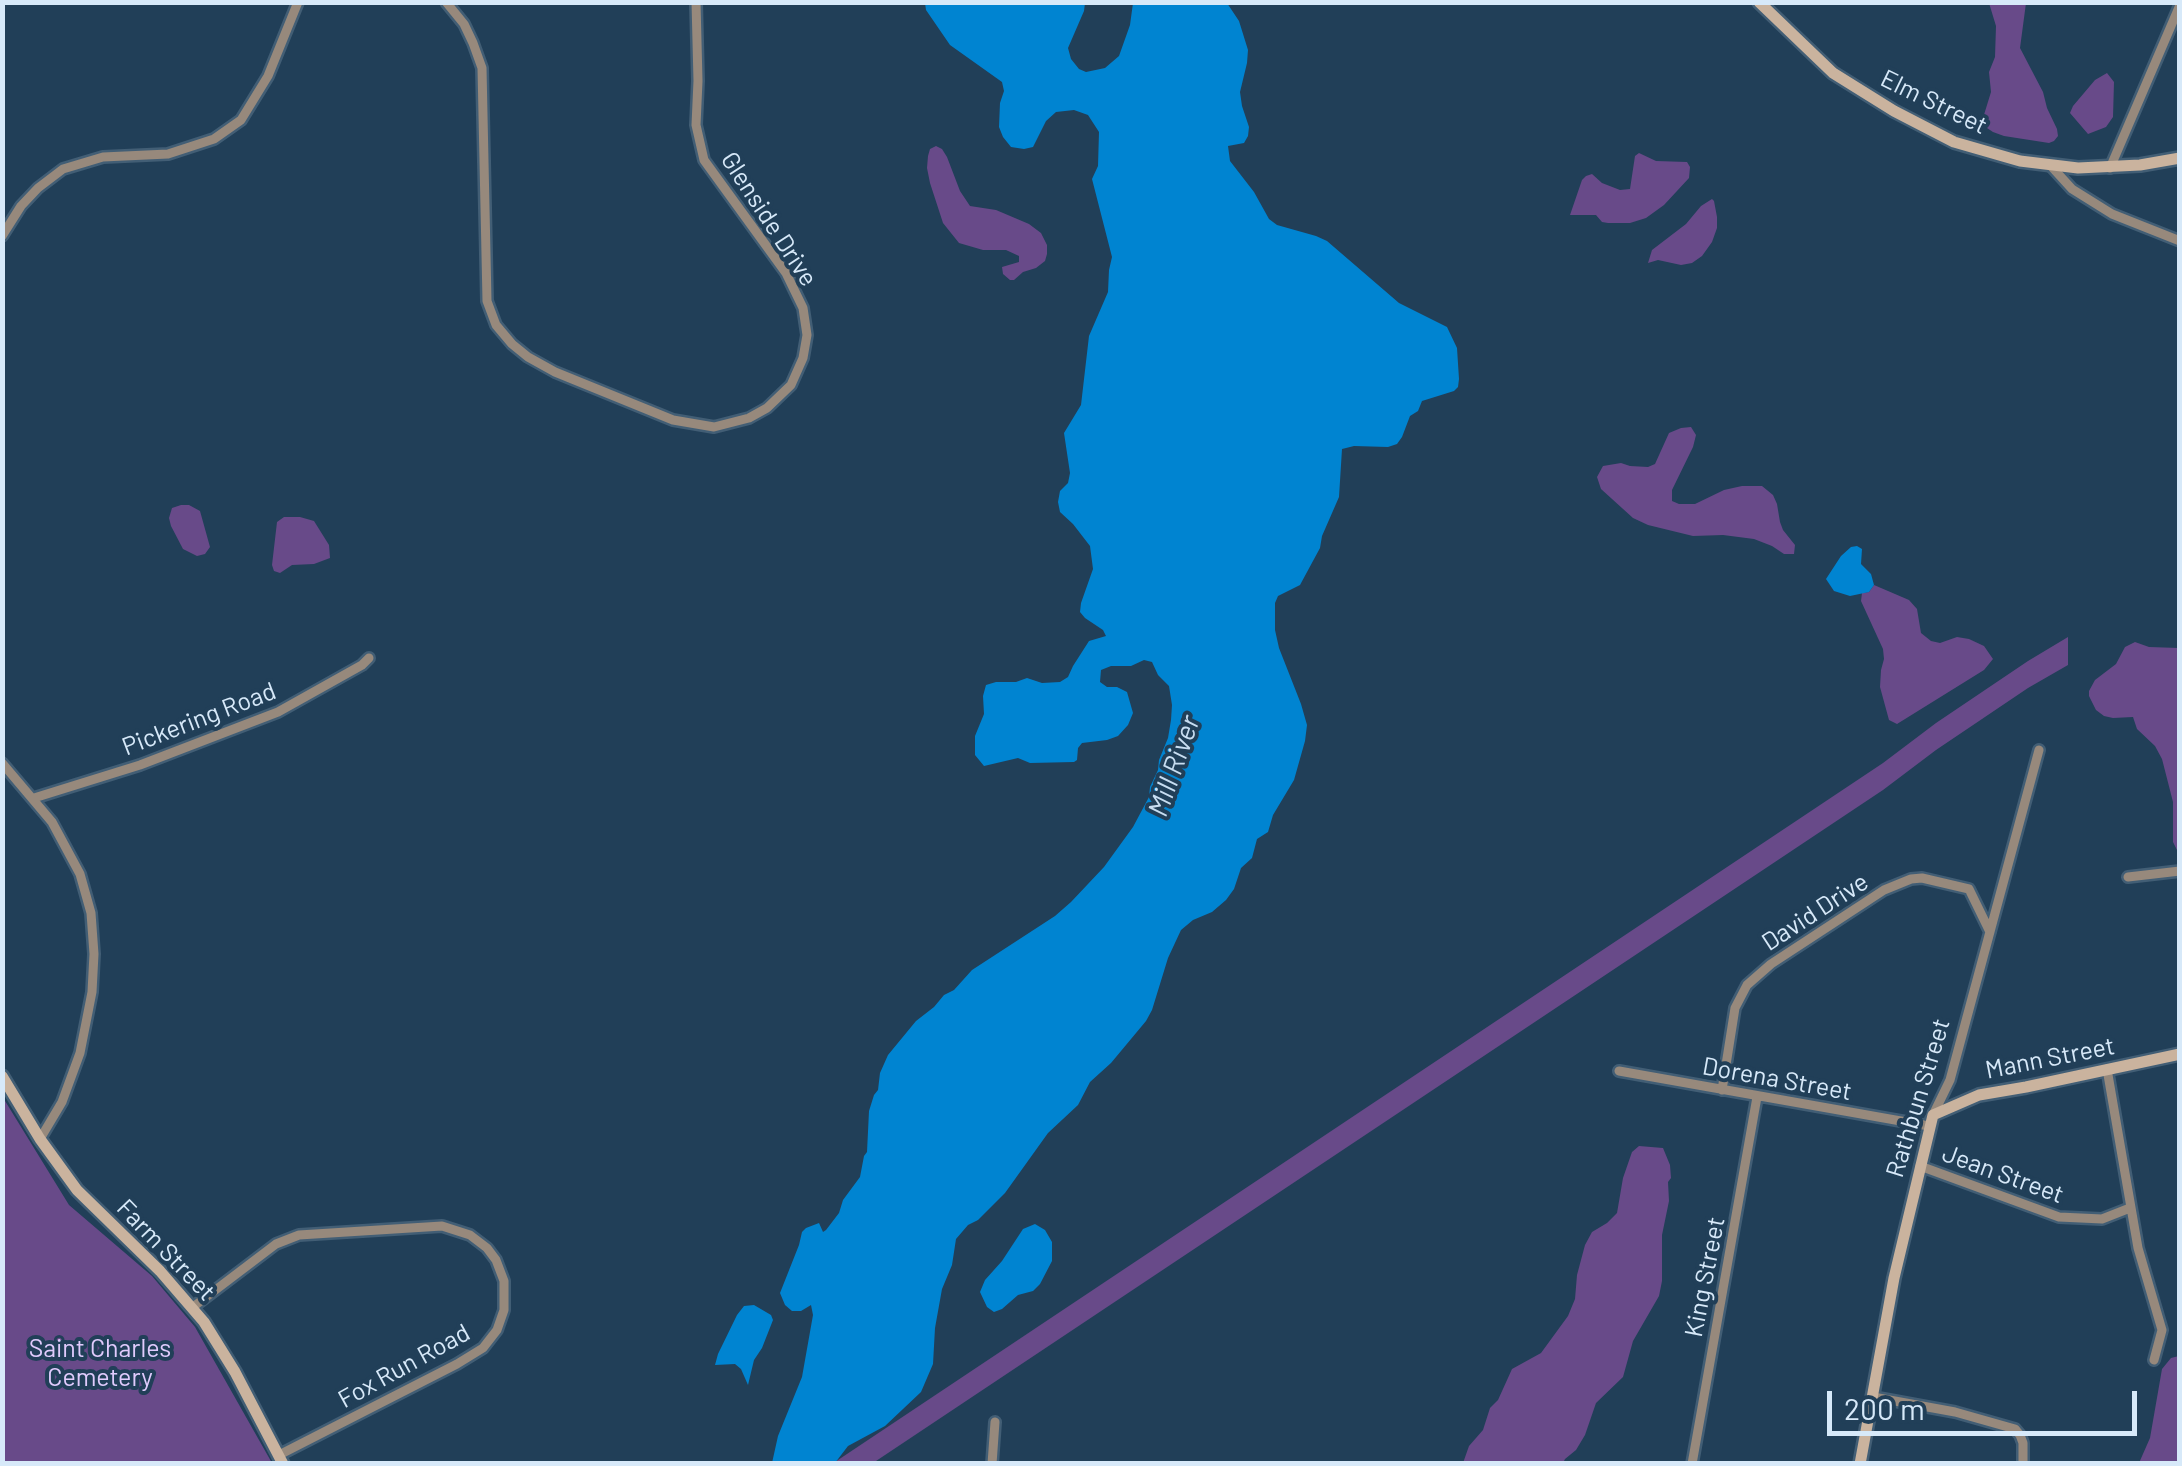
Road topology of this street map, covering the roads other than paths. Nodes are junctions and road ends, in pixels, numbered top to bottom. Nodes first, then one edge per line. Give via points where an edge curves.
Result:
1 (298, 2) edge
2 (446, 2) edge
3 (696, 2) edge
4 (1759, 2) edge
5 (2180, 5) edge
6 (2180, 158) edge
7 (2052, 166) junction
8 (2110, 168) junction
9 (2, 236) edge
10 (2180, 240) edge
11 (369, 658) dead end
12 (2040, 750) dead end
13 (2, 763) edge
14 (34, 798) junction
15 (2180, 870) edge
16 (2128, 878) dead end
17 (1990, 932) junction
18 (2180, 1054) edge
19 (2106, 1070) junction
20 (1618, 1071) dead end
21 (2, 1076) edge
22 (1722, 1090) junction
23 (1757, 1097) junction
24 (1931, 1120) junction
25 (40, 1140) junction
26 (1920, 1166) junction
27 (2130, 1208) junction
28 (193, 1307) junction
29 (2154, 1360) dead end
30 (1872, 1397) junction
31 (994, 1422) dead end
32 (281, 1459) edge
33 (992, 1464) edge
34 (1692, 1464) edge
35 (1860, 1464) edge
36 (2024, 1464) edge

1 - 9 street via 268,76 241,120 214,139 168,154 103,157 63,170 21,206
2 - 3 street, Glenside Drive via 464,24 482,68 487,301 496,325 555,372 673,420 714,427 749,418 791,385 807,335 786,272 704,160 696,125
4 - 7 street, Elm Street via 1834,73 1894,111 1975,150
5 - 8 street
6 - 8 street, Elm Street
7 - 8 street, Elm Street
7 - 10 street via 2072,190 2112,214
11 - 14 street, Pickering Road via 278,712 140,766
12 - 17 street, Rathbun Street
13 - 14 street
14 - 25 street via 80,874 94,954 80,1054
15 - 16 street
17 - 22 street, David Drive via 1969,889 1911,878 1884,890 1747,984 1736,1008
17 - 24 street, Rathbun Street via 1950,1080
18 - 19 street, Mann Street
19 - 24 street, Mann Street via 1979,1095
19 - 27 street
20 - 22 street, Dorena Street
21 - 25 street, Farm Street
22 - 23 street, Dorena Street
23 - 24 street, Dorena Street
23 - 34 street, King Street
24 - 26 street, Rathbun Street
25 - 28 street, Farm Street via 86,1200
26 - 27 street, Jean Street via 2059,1217 2102,1219
26 - 30 street, Rathbun Street
27 - 29 street via 2162,1330
28 - 32 street, Farm Street
28 - 32 street, Fox Run Road via 276,1244 298,1236 442,1226 476,1239 496,1260 504,1310 483,1348
30 - 35 street, Rathbun Street
30 - 36 street via 2015,1429
31 - 33 street

